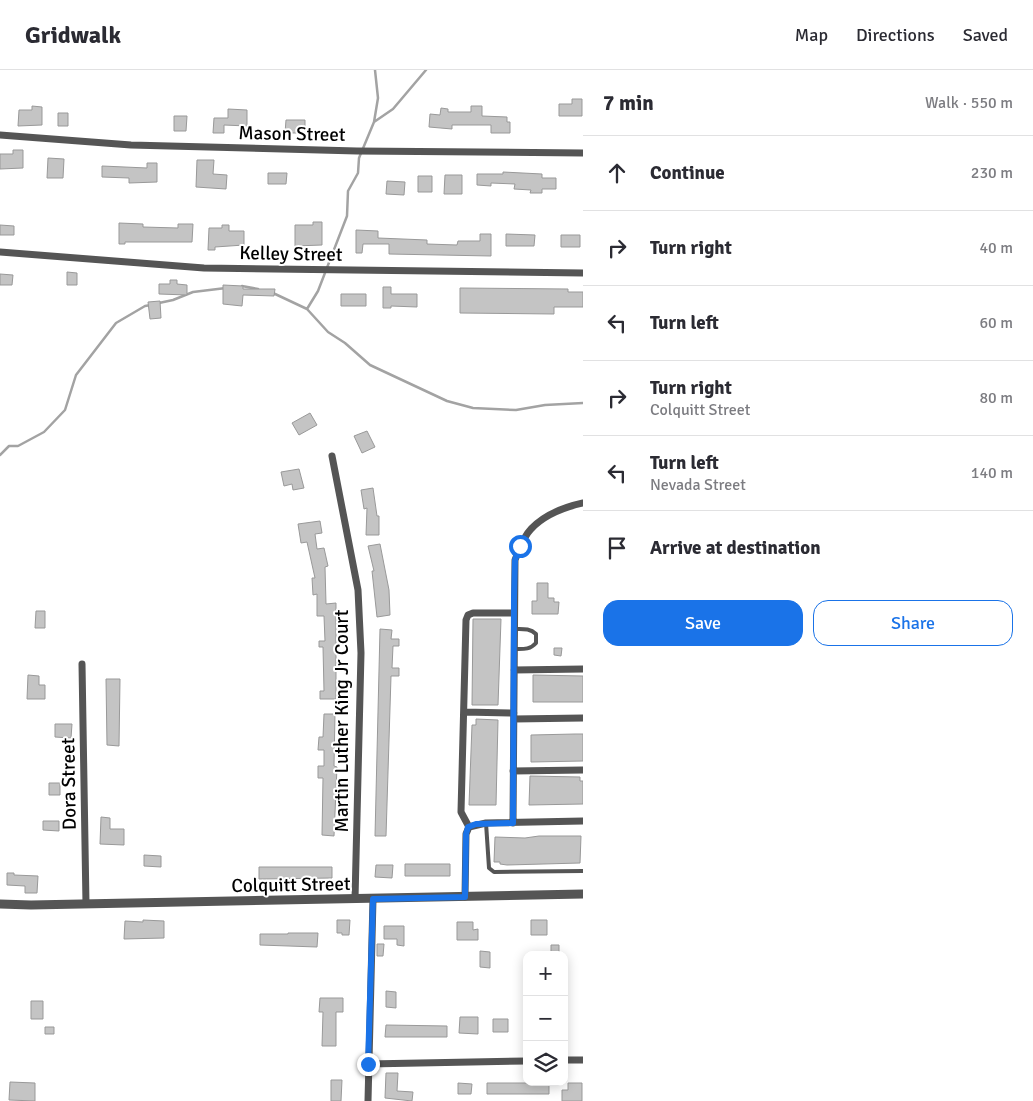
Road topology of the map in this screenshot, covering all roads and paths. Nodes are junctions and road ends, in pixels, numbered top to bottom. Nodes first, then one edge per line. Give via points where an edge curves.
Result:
1 (0, 135) edge
2 (583, 153) edge
3 (0, 252) edge
4 (583, 273) edge
5 (332, 456) dead end
6 (583, 503) edge
7 (514, 613) junction
8 (514, 629) junction
9 (514, 649) junction
10 (82, 664) dead end
11 (583, 669) edge
12 (514, 670) junction
13 (464, 712) junction
14 (514, 716) junction
15 (583, 718) edge
16 (583, 770) edge
17 (513, 771) junction
18 (583, 820) edge
19 (486, 823) junction
20 (513, 823) junction
21 (468, 827) junction
22 (583, 871) edge
23 (583, 894) edge
24 (465, 897) junction
25 (354, 899) junction
26 (373, 899) junction
27 (0, 904) edge
28 (86, 904) junction
29 (568, 1060) edge
30 (583, 1060) edge
31 (523, 1061) edge
32 (368, 1064) junction
33 (368, 1101) edge

1 - 2 street, Mason Street via 151,146
3 - 4 street, Kelley Street via 204,268
5 - 25 street, Martin Luther King Jr Court via 358,590 361,653
6 - 7 street via 546,517 530,529 515,560
7 - 8 street
7 - 13 street via 468,615
8 - 9 street
8 - 9 lane via 532,631 536,634 536,643 527,649
9 - 12 street
10 - 28 street, Dora Street
11 - 12 street
12 - 14 street
13 - 14 street
13 - 21 street via 461,812
14 - 15 street
14 - 17 street
16 - 17 street
17 - 20 street
18 - 20 street
19 - 20 street
19 - 21 street
19 - 22 lane via 489,868 494,872
21 - 24 street
23 - 24 street, Colquitt Street
24 - 26 street, Colquitt Street
25 - 26 street, Colquitt Street
25 - 28 street, Colquitt Street
26 - 32 street
27 - 28 street, Colquitt Street
29 - 30 street
31 - 32 street
32 - 33 street

